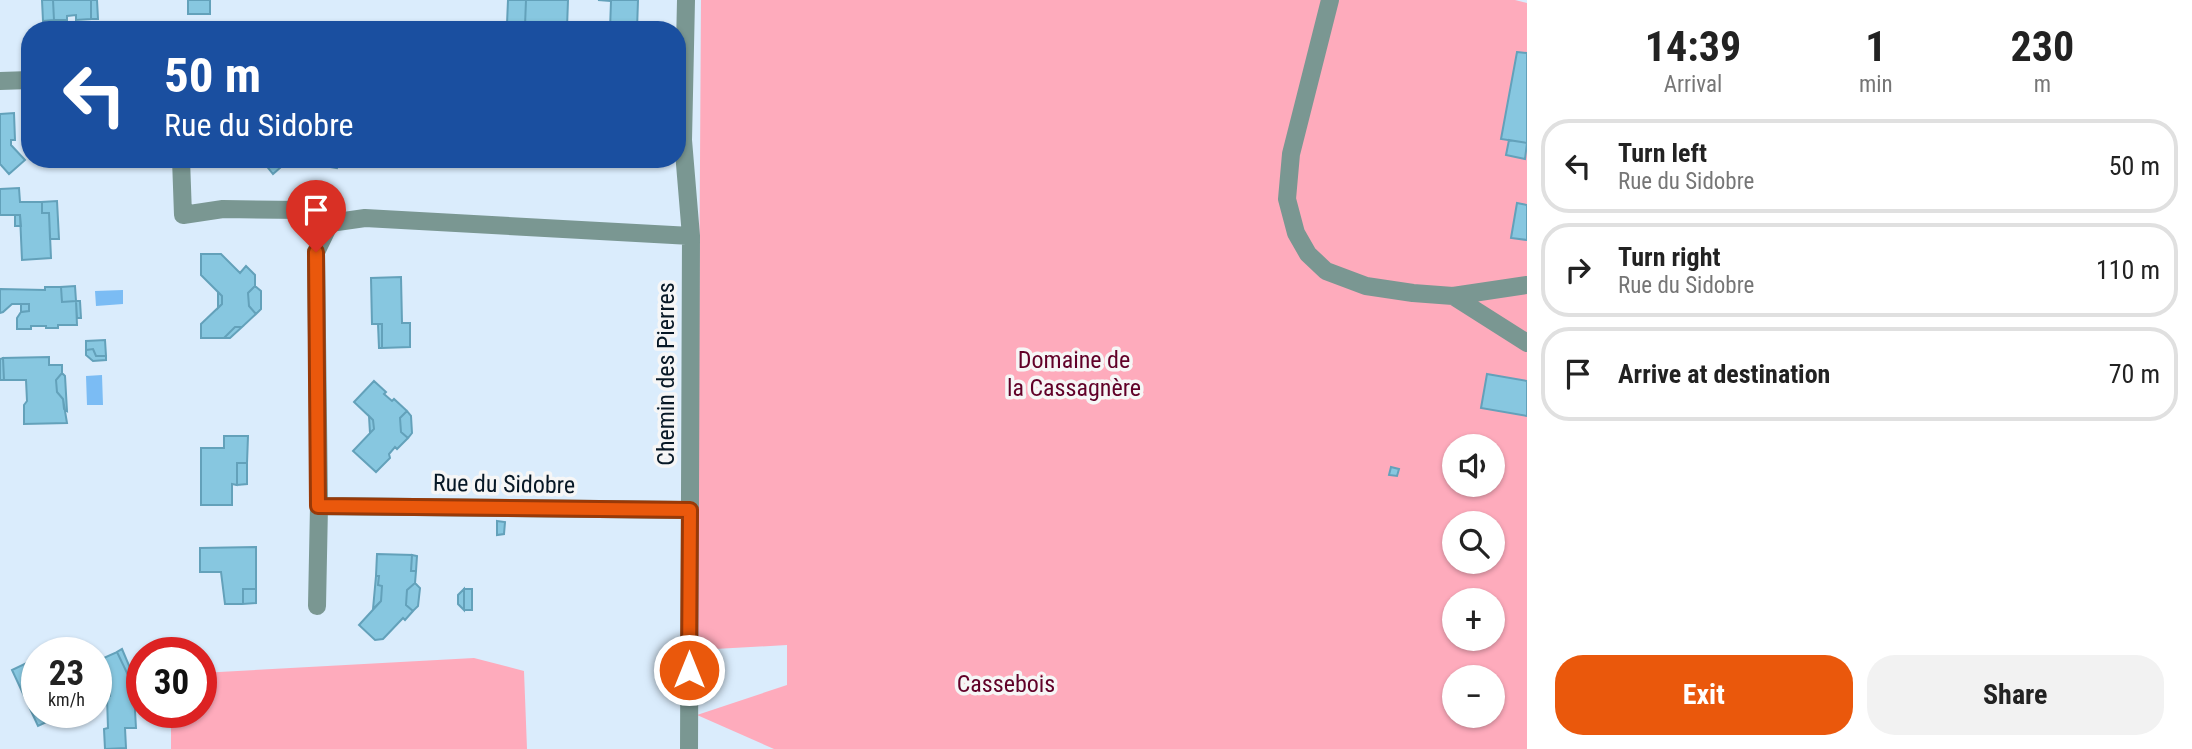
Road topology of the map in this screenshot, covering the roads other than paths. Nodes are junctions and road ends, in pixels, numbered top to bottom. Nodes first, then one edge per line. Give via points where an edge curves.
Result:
1 (685, 0) edge
2 (1330, 0) edge
3 (685, 21) edge
4 (21, 80) edge
5 (0, 81) edge
6 (181, 168) edge
7 (685, 168) edge
8 (331, 223) junction
9 (691, 236) junction
10 (1527, 285) edge
11 (1453, 296) junction
12 (1527, 343) edge
13 (318, 506) junction
14 (690, 510) junction
15 (317, 606) dead end
16 (689, 749) edge

1 - 3 street, Chemin des Pierres
2 - 11 street via 1291,154 1287,199 1296,233 1308,254 1326,271 1366,286
4 - 5 street
6 - 8 street via 183,215 223,209 303,211
7 - 9 street, Chemin des Pierres
8 - 9 street via 365,218
8 - 13 street via 316,252
9 - 14 street, Chemin des Pierres
10 - 11 street
11 - 12 street
13 - 14 street, Rue du Sidobre
13 - 15 street
14 - 16 street, Chemin des Pierres

